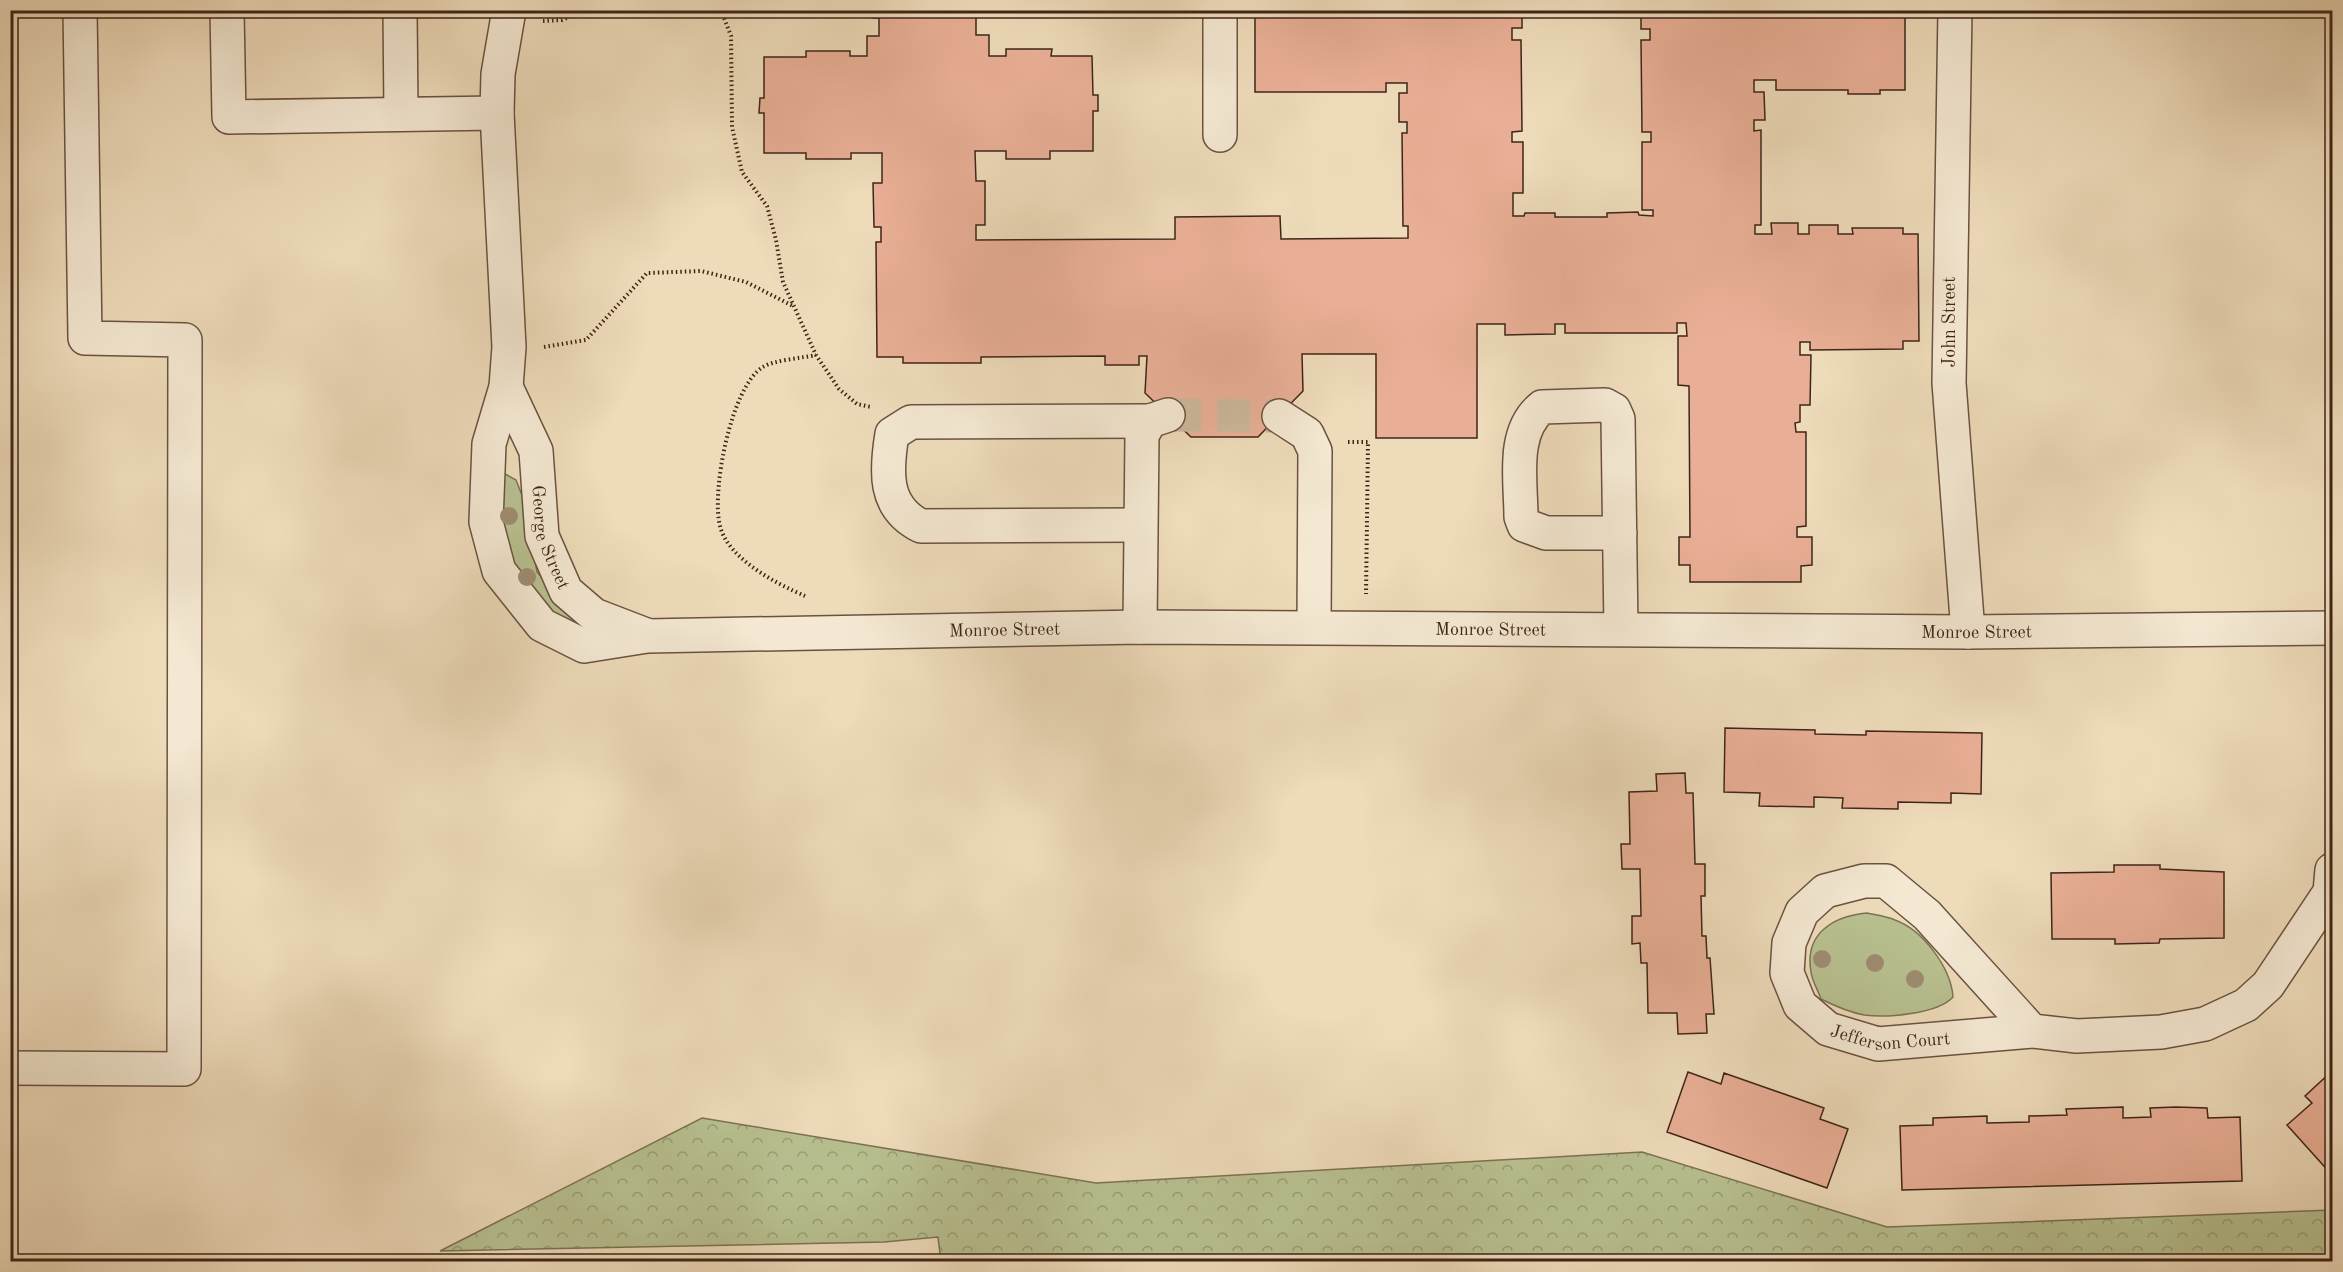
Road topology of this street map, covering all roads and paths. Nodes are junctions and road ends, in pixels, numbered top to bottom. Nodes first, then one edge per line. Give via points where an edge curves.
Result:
1 (80, 10) edge
2 (227, 10) edge
3 (400, 10) edge
4 (585, 10) edge
5 (721, 10) edge
6 (1220, 10) edge
7 (1955, 10) edge
8 (524, 16) edge
9 (497, 113) junction
10 (401, 114) junction
11 (1220, 135) dead end
12 (794, 306) junction
13 (540, 348) dead end
14 (506, 387) junction
15 (1279, 416) tunnel mouth
16 (1339, 442) dead end
17 (1140, 525) junction
18 (1620, 533) junction
19 (1366, 597) dead end
20 (813, 600) dead end
21 (1140, 627) junction
22 (1314, 627) junction
23 (2332, 628) edge
24 (1620, 629) junction
25 (1968, 632) junction
26 (647, 636) junction
27 (2332, 870) edge
28 (2032, 1031) junction
29 (10, 1068) edge

1 - 29 street via 85,338 185,340 184,1069
2 - 10 street via 229,117
3 - 10 street
4 - 8 path via 562,20
5 - 12 path via 731,36 732,127 742,172 767,206 783,282
6 - 11 street
7 - 25 street, John Street via 1949,383
8 - 9 street, George Street via 498,74
9 - 10 street
9 - 14 street, George Street via 508,347
12 - 13 path via 746,282 701,271 646,273 586,340
12 - 20 path via 816,355 763,367 739,396 723,456 720,526 732,548 769,580
14 - 26 street, George Street via 536,451 542,536 566,591 594,615
14 - 26 street, George Street via 489,444 486,510 499,571 542,625 584,646
15 - 22 street via 1307,434 1314,451
16 - 19 path via 1368,442
17 - 17 street via 1142,435 1159,418 911,422 892,434 888,459 894,503 904,517 921,526
17 - 21 street
18 - 18 street via 1618,419 1614,410 1605,405 1542,407 1521,437 1524,525 1546,533
18 - 24 street
21 - 22 street, Monroe Street
21 - 26 street, Monroe Street
22 - 24 street, Monroe Street
23 - 25 street, Monroe Street
24 - 25 street, Monroe Street
27 - 28 street, Jefferson Court via 2330,892 2268,985 2246,1005 2205,1024 2162,1032 2077,1036
28 - 28 street, Jefferson Court via 1927,915 1886,881 1864,880 1825,891 1802,912 1789,943 1787,973 1800,1005 1828,1029 1878,1044

